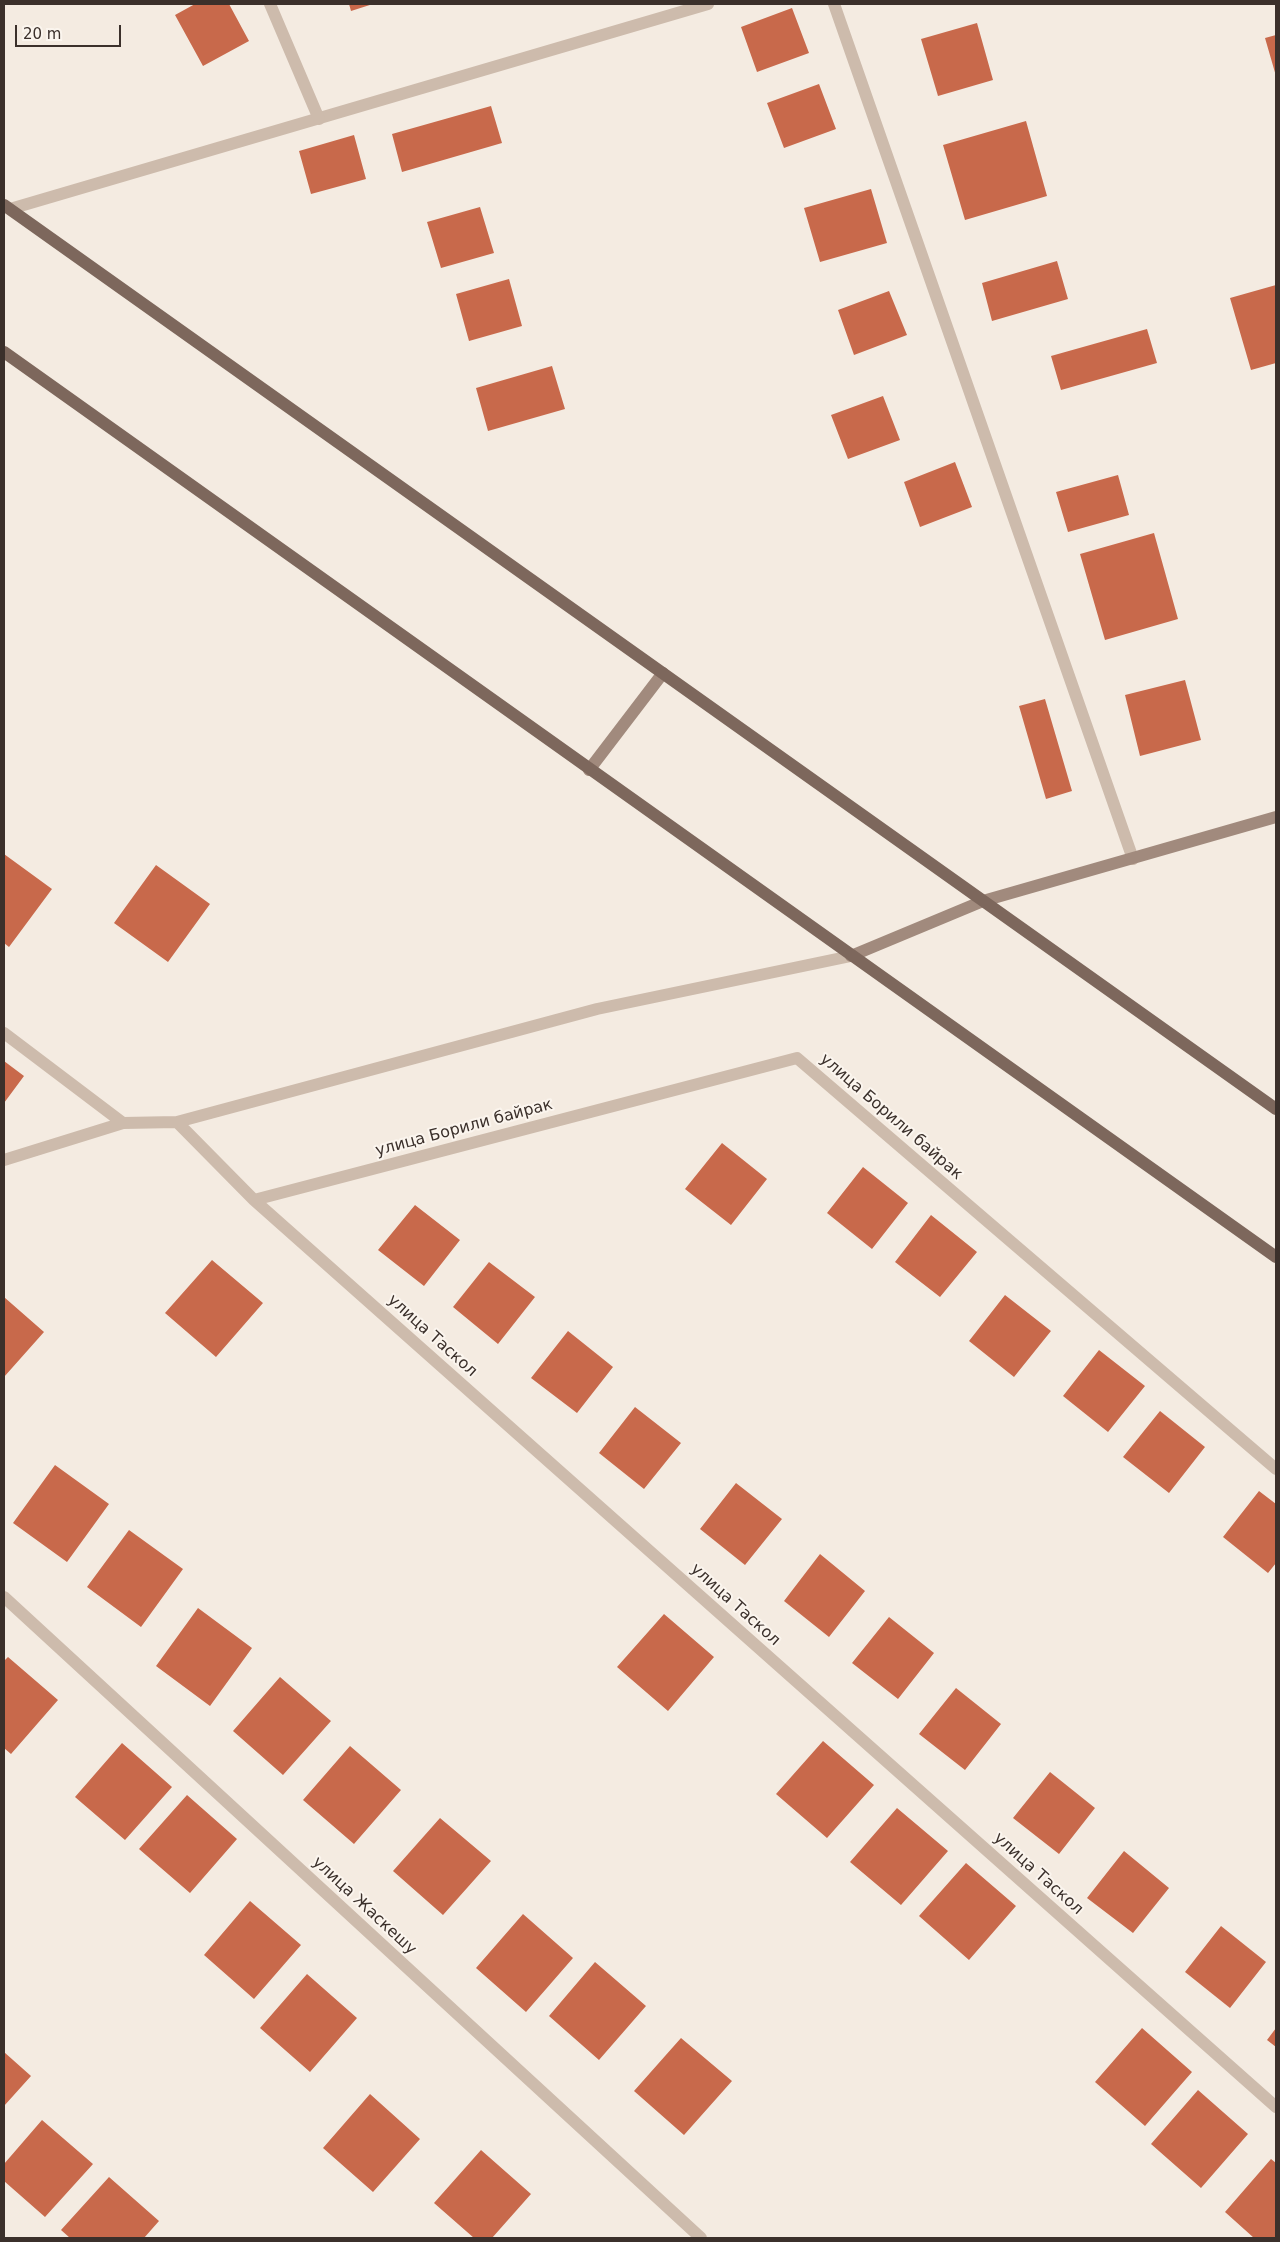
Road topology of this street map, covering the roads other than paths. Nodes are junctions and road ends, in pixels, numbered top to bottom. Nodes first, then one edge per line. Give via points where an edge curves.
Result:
1 (270, 4) edge
2 (708, 4) edge
3 (834, 4) edge
4 (318, 119) junction
5 (7, 207) edge
6 (4, 352) edge
7 (662, 673) junction
8 (590, 770) junction
9 (1276, 817) edge
10 (1133, 859) junction
11 (983, 901) junction
12 (851, 956) junction
13 (4, 1033) edge
14 (1276, 1109) edge
15 (177, 1122) junction
16 (124, 1123) junction
17 (4, 1160) edge
18 (254, 1200) junction
19 (1276, 1257) edge
20 (1276, 1469) edge
21 (4, 1597) edge
22 (1276, 2107) edge
23 (701, 2238) edge

1 - 4 street
2 - 4 street
3 - 10 street
4 - 5 street
5 - 7 main road
6 - 8 main road
7 - 8 street
7 - 11 main road
8 - 12 main road
9 - 10 street
10 - 11 street
11 - 12 street
11 - 14 main road
12 - 15 street via 597,1009
12 - 19 main road
13 - 16 street
15 - 16 street
15 - 18 street, улица Таскол
16 - 17 street
18 - 20 street, улица Борили байрак via 797,1058
18 - 22 street, улица Таскол
21 - 23 street, улица Жаскешу

